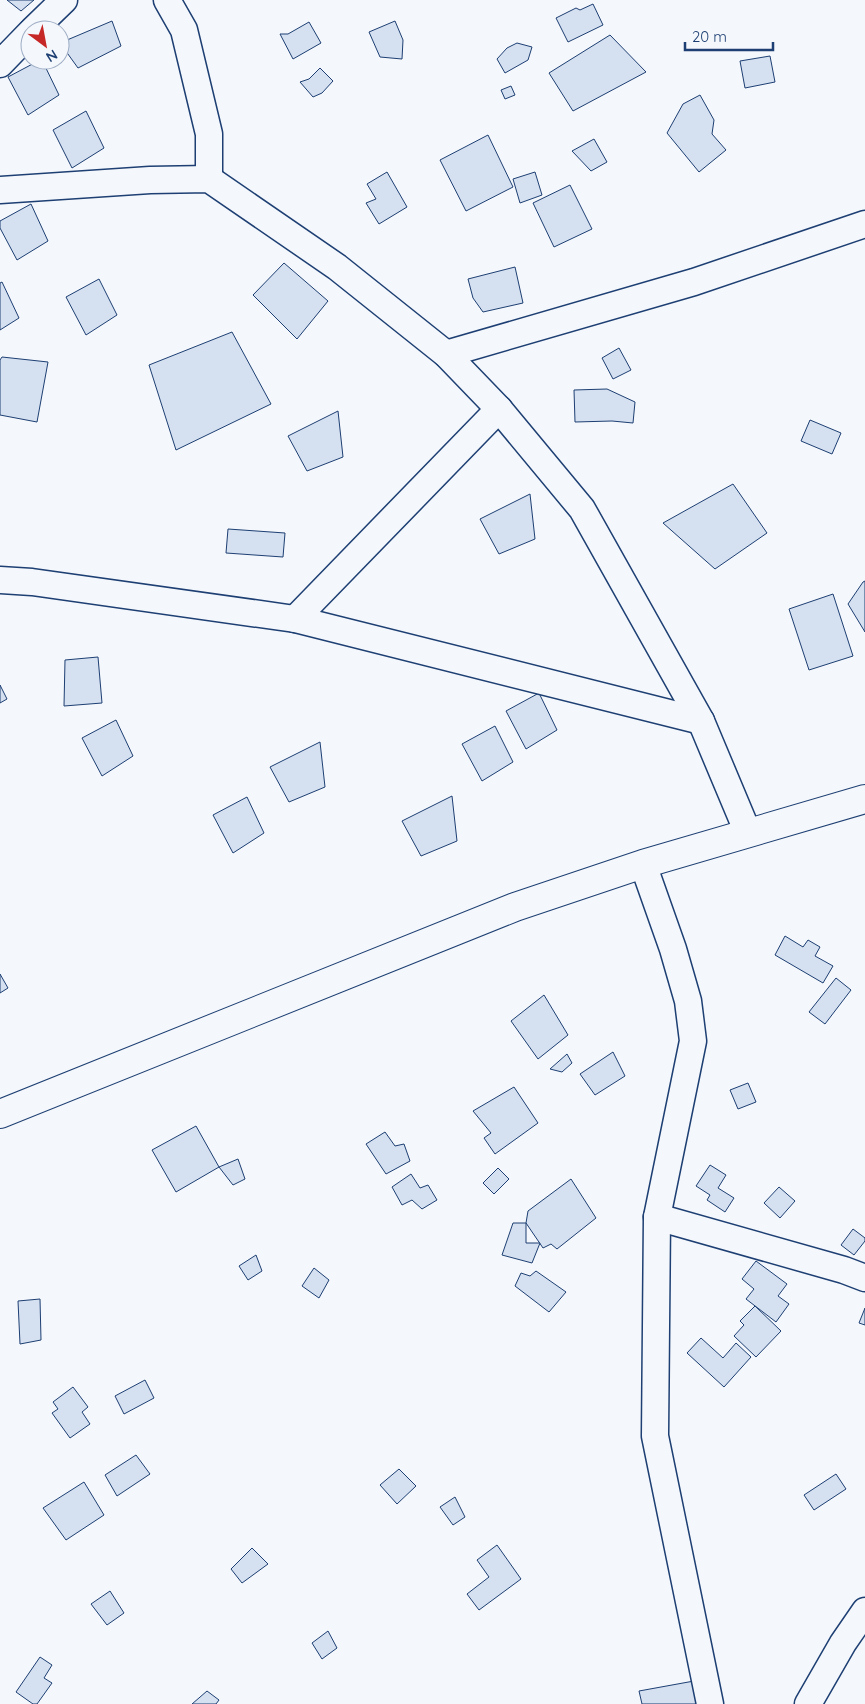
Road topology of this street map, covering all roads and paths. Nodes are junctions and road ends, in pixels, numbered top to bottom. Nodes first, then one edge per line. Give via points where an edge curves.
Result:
1 (64, 0) edge
2 (167, 0) edge
3 (43, 20) edge
4 (20, 43) edge
5 (0, 64) edge
6 (209, 179) junction
7 (0, 190) edge
8 (865, 224) edge
9 (446, 354) junction
10 (499, 409) junction
11 (0, 580) edge
12 (295, 618) junction
13 (701, 721) junction
14 (865, 799) edge
15 (748, 833) junction
16 (642, 864) junction
17 (0, 1114) edge
18 (657, 1217) junction
19 (865, 1278) edge
20 (865, 1611) edge
21 (710, 1704) edge
22 (808, 1704) edge

1 - 3 street
2 - 6 street via 184,30 209,134
4 - 5 street
6 - 7 street
6 - 9 street via 337,267
8 - 9 street via 694,282
9 - 10 street
10 - 12 street
10 - 13 street via 582,509
11 - 12 street
12 - 13 street
13 - 15 street
14 - 15 street
15 - 16 street
16 - 17 street via 515,907
16 - 18 street via 688,1001 693,1041
18 - 19 street
18 - 21 street via 655,1436
20 - 22 street

